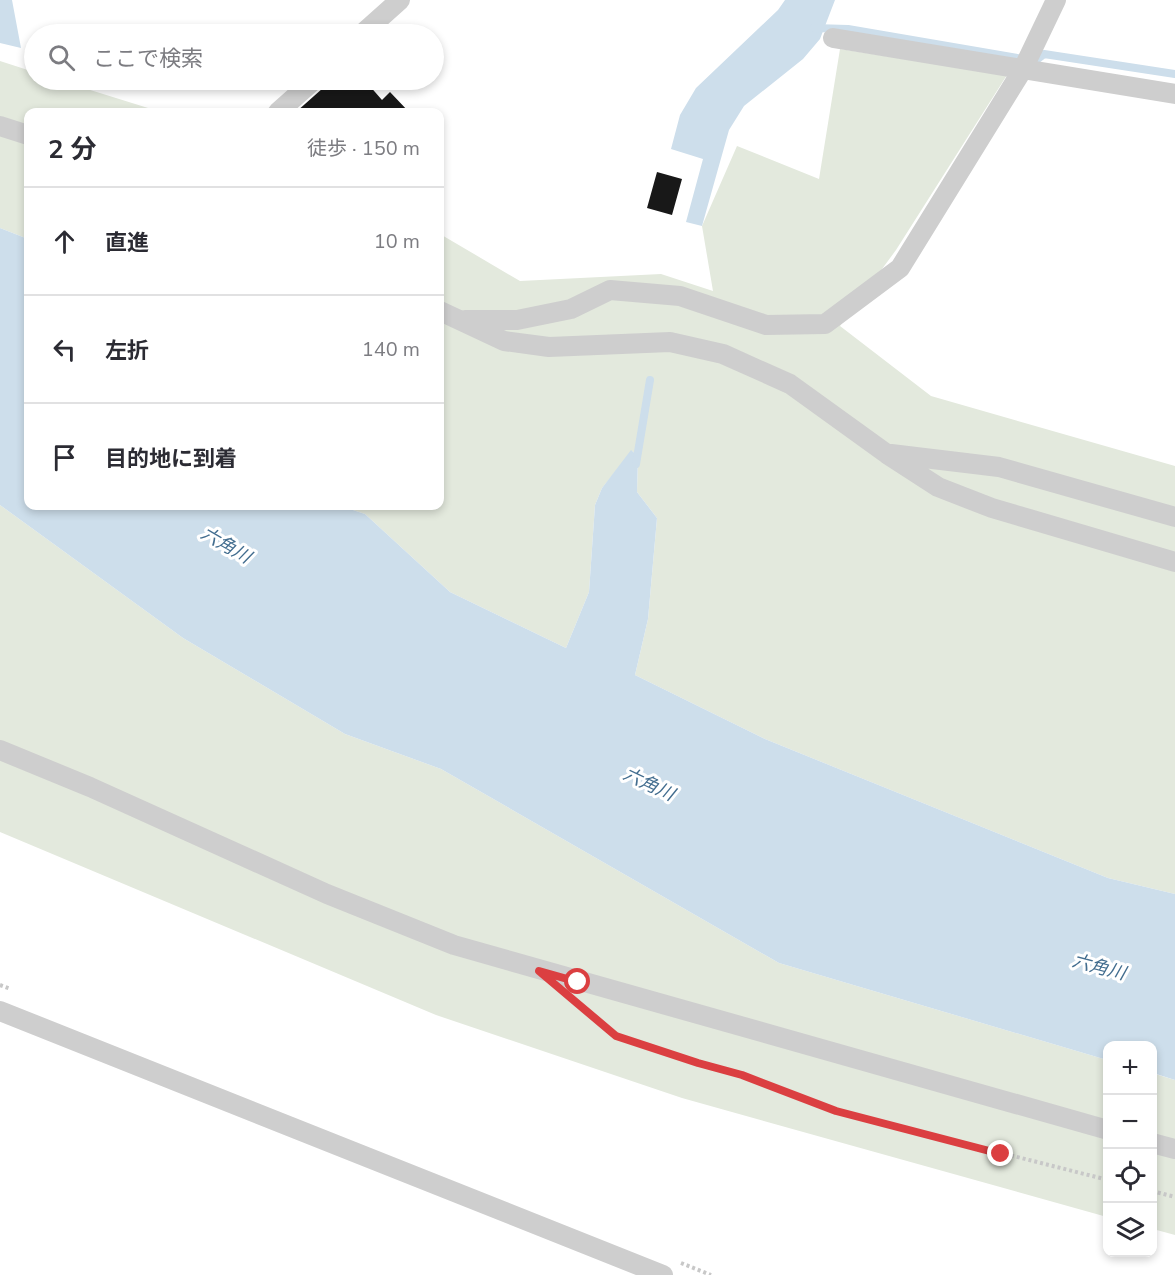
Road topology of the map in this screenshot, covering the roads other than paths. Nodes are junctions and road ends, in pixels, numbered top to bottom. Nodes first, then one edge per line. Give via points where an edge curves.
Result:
1 (400, 0) edge
2 (1056, 0) edge
3 (373, 24) edge
4 (833, 38) dead end
5 (1027, 61) junction
6 (303, 90) edge
7 (1175, 94) edge
8 (282, 108) edge
9 (0, 126) edge
10 (24, 134) edge
11 (448, 315) edge
12 (888, 454) junction
13 (1175, 517) edge
14 (1175, 562) edge
15 (0, 750) edge
16 (0, 1011) edge
17 (1103, 1129) edge
18 (1157, 1144) edge
19 (1175, 1149) edge
20 (663, 1275) edge

1 - 3 street
2 - 5 street
4 - 5 street
5 - 7 street
5 - 11 street via 900,268 825,324 766,325 681,296 610,290 572,309 517,320
6 - 8 street
9 - 10 street
11 - 12 street via 504,340 549,348 670,342 723,354 790,384
12 - 13 street via 999,467
12 - 14 street via 938,487 992,508
15 - 17 street via 327,894 454,945
16 - 20 street
18 - 19 street

